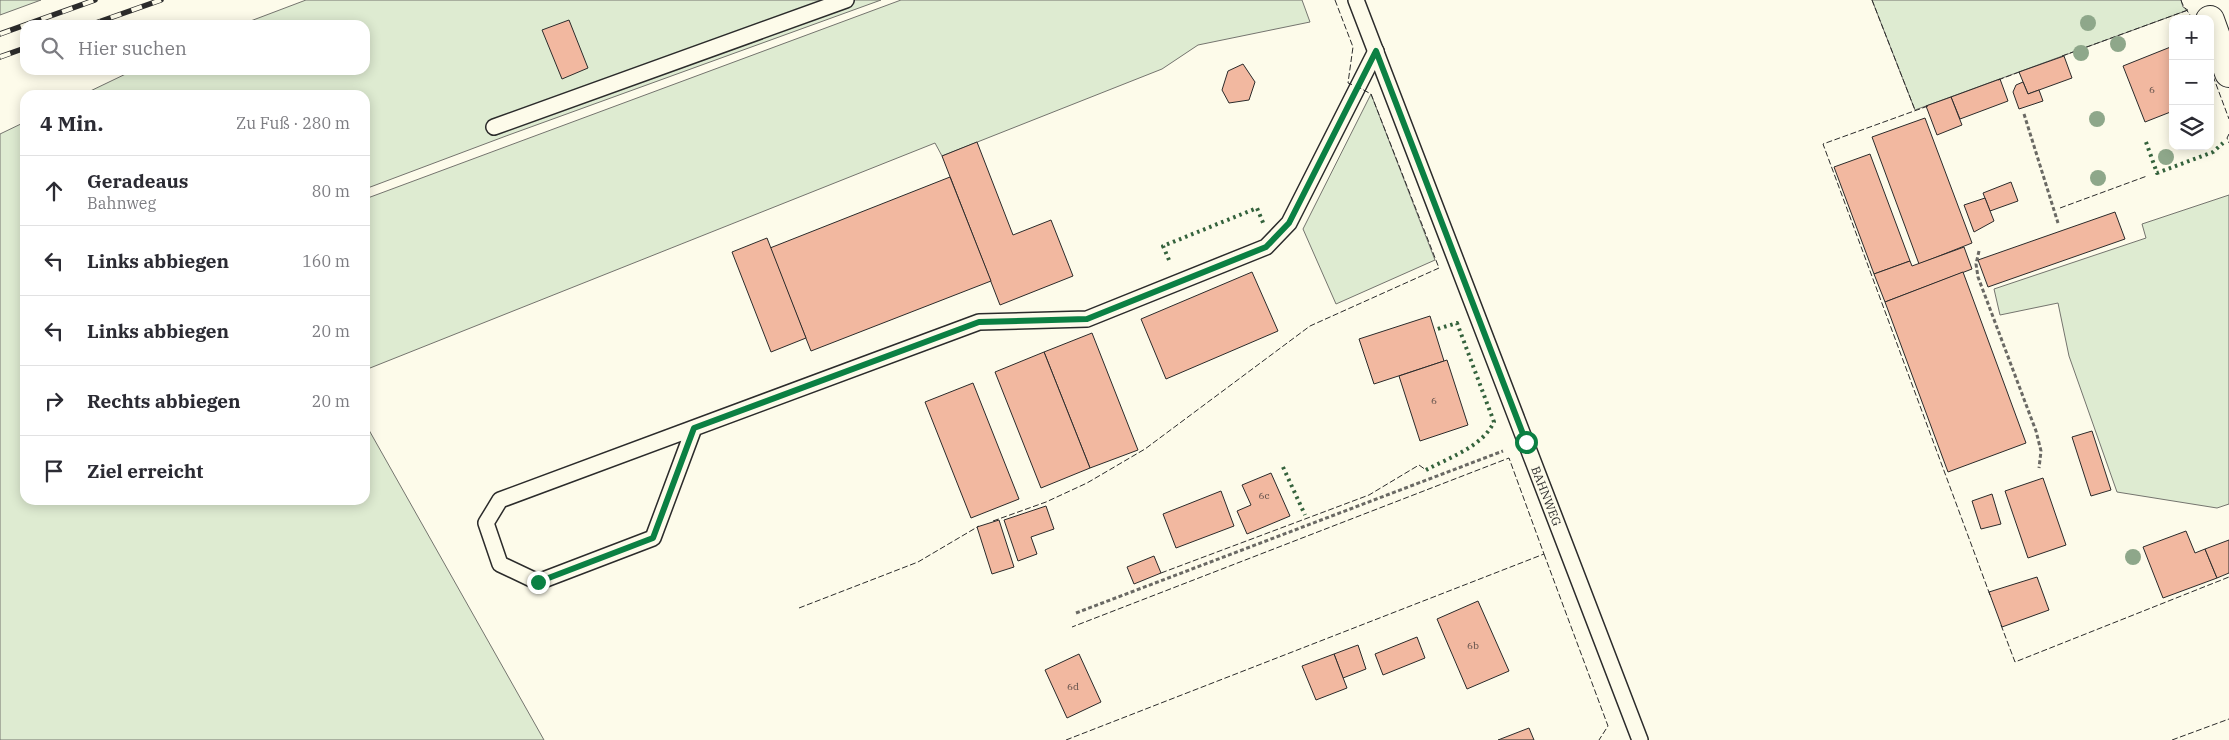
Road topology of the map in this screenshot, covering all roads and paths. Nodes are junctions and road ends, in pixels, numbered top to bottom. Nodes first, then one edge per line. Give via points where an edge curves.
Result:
1 (846, 0) edge
2 (1356, 0) edge
3 (2203, 0) edge
4 (2208, 15) edge
5 (2214, 31) edge
6 (1376, 51) junction
7 (2229, 73) edge
8 (2024, 114) dead end
9 (494, 127) dead end
10 (2058, 223) dead end
11 (1979, 251) dead end
12 (694, 428) junction
13 (1526, 442) junction
14 (2039, 468) dead end
15 (1076, 613) dead end
16 (1640, 740) edge

1 - 9 lane
2 - 6 lane, BAHNWEG
3 - 4 street
5 - 7 street
6 - 12 lane via 1289,223 1266,247 1087,319 979,322
6 - 13 lane, BAHNWEG
8 - 10 path
11 - 14 path via 1978,277 2036,431 2041,451
12 - 12 lane via 500,500 486,523 500,564 538,582 653,538
13 - 15 path
13 - 16 lane, BAHNWEG

